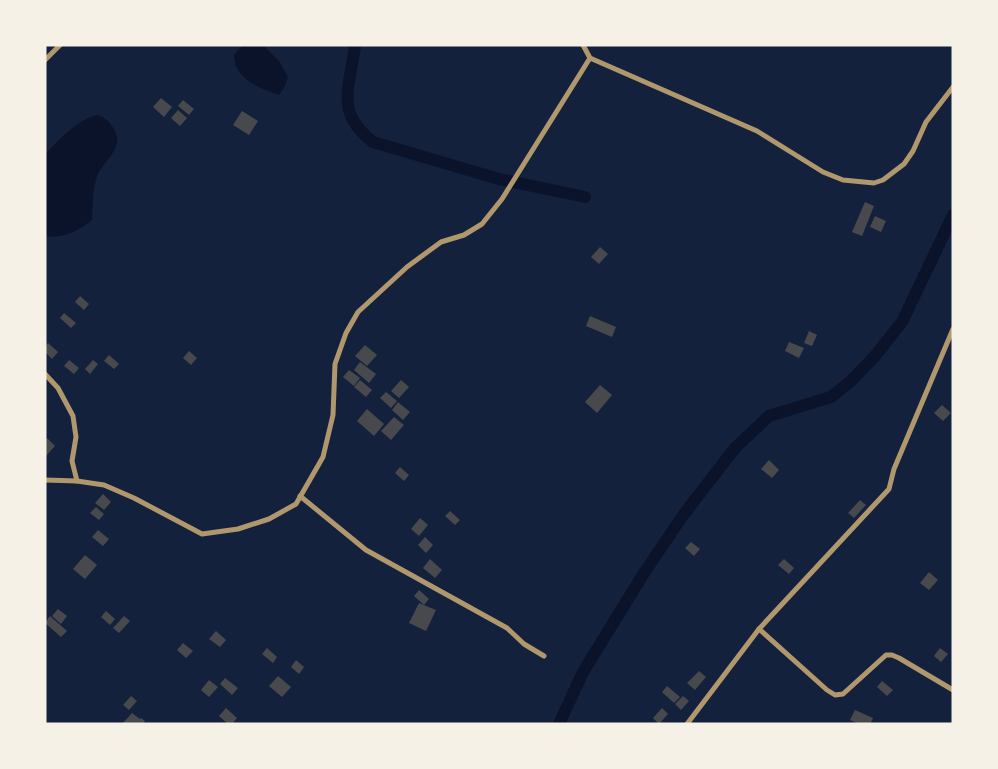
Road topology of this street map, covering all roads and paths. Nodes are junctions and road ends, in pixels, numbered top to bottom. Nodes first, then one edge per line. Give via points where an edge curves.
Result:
1 (60, 45) edge
2 (583, 45) edge
3 (590, 58) junction
4 (45, 60) edge
5 (953, 87) edge
6 (953, 329) edge
7 (45, 374) edge
8 (45, 480) edge
9 (77, 481) junction
10 (300, 496) junction
11 (759, 629) junction
12 (544, 656) dead end
13 (953, 690) edge
14 (687, 724) edge

1 - 4 street
2 - 3 street
3 - 5 street via 756,131 823,172 843,180 874,183 904,164 926,122
3 - 10 street via 502,199 482,224 441,242 358,312 335,364 333,415 322,458
6 - 11 street via 889,489
7 - 9 street via 58,388 73,416 76,437 72,461
8 - 9 street
9 - 10 street via 104,485 202,534 269,519 296,504
10 - 12 street via 366,550 507,628
11 - 13 street via 835,695 843,694 886,655 899,658
11 - 14 street

